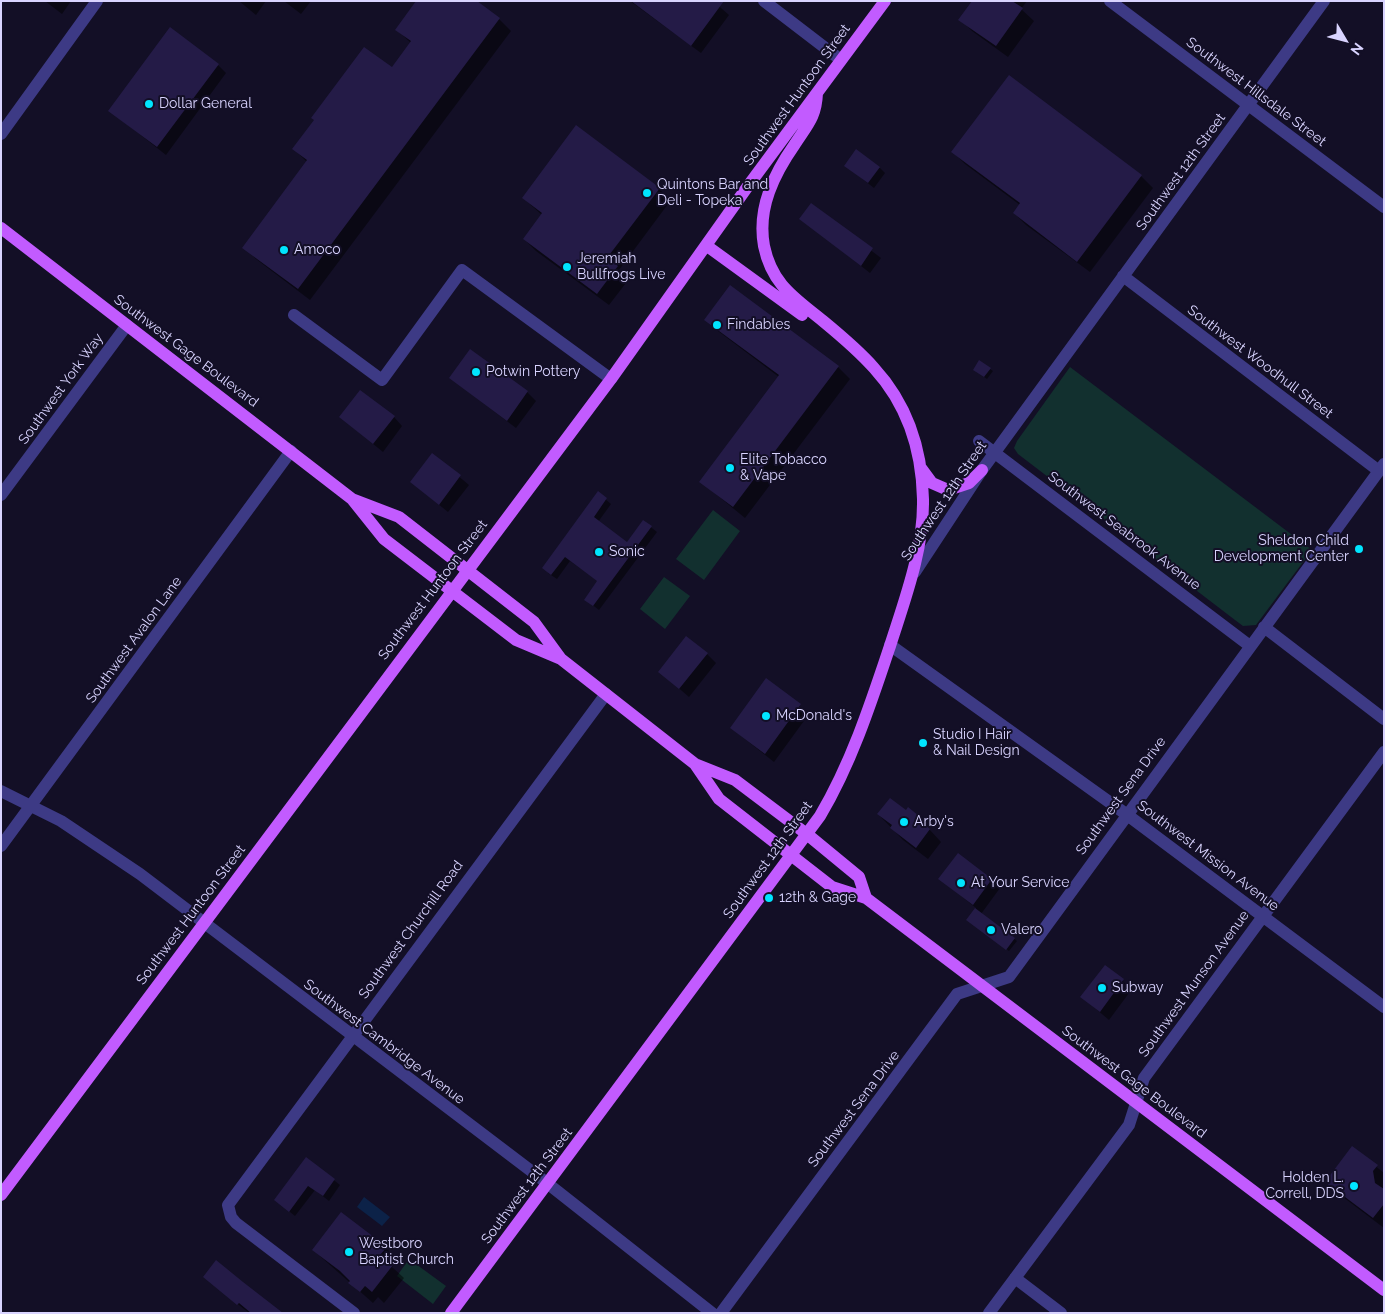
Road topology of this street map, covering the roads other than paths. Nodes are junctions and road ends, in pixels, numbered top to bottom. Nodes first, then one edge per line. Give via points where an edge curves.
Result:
1 (97, 1) edge
2 (764, 1) edge
3 (885, 1) edge
4 (1110, 1) edge
5 (1324, 1) edge
6 (841, 60) junction
7 (817, 93) junction
8 (1248, 105) junction
9 (1, 134) edge
10 (1384, 207) edge
11 (1, 228) edge
12 (707, 246) junction
13 (1123, 276) junction
14 (294, 315) dead end
15 (128, 324) junction
16 (852, 348) junction
17 (611, 379) junction
18 (979, 441) dead end
19 (291, 451) junction
20 (994, 452) junction
21 (920, 466) junction
22 (1381, 468) edge
23 (982, 470) junction
24 (1, 495) edge
25 (352, 499) junction
26 (467, 570) junction
27 (909, 583) junction
28 (452, 590) junction
29 (1264, 627) junction
30 (890, 645) junction
31 (1250, 646) junction
32 (561, 660) junction
33 (606, 694) junction
34 (1384, 719) edge
35 (1384, 752) edge
36 (694, 764) junction
37 (1, 791) edge
38 (31, 805) junction
39 (1126, 814) junction
40 (808, 835) junction
41 (1, 846) edge
42 (792, 856) junction
43 (866, 898) junction
44 (1263, 916) junction
45 (204, 922) junction
46 (983, 986) junction
47 (1384, 1006) edge
48 (351, 1036) junction
49 (1136, 1102) junction
50 (547, 1184) junction
51 (1, 1195) edge
52 (1015, 1278) junction
53 (1384, 1290) edge
54 (354, 1313) edge
55 (451, 1313) edge
56 (712, 1313) edge
57 (721, 1313) edge
58 (990, 1313) edge
59 (1061, 1313) edge

1 - 9 street
2 - 6 street
3 - 6 main road, Southwest Huntoon Street
4 - 8 street, Southwest Hillsdale Street
5 - 8 street, Southwest 12th Street
6 - 7 main road, Southwest Huntoon Street
7 - 12 main road, Southwest Huntoon Street
7 - 16 main road via 816,111 769,190 762,213 764,246 772,271 787,293
8 - 10 street, Southwest Hillsdale Street
8 - 13 street, Southwest 12th Street
11 - 15 main road, Southwest Gage Boulevard
12 - 16 main road
12 - 17 main road, Southwest Huntoon Street
13 - 20 street, Southwest 12th Street
13 - 22 street, Southwest Woodhull Street
14 - 17 street via 382,380 462,270
15 - 19 main road, Southwest Gage Boulevard
15 - 24 street, Southwest York Way
16 - 21 main road via 874,367 902,409 916,441
17 - 26 main road, Southwest Huntoon Street
18 - 20 street, Southwest Seabrook Avenue
19 - 25 main road, Southwest Gage Boulevard
19 - 38 street, Southwest Avalon Lane
20 - 23 street, Southwest 12th Street
20 - 31 street, Southwest Seabrook Avenue
21 - 23 main road via 932,483 948,490 969,483
21 - 27 main road via 921,525
22 - 29 street, Southwest Sena Drive
23 - 27 street, Southwest 12th Street
25 - 26 main road, Southwest Gage Boulevard via 399,517
25 - 28 main road, Southwest Gage Boulevard via 384,539
26 - 28 main road, Southwest Huntoon Street
26 - 32 main road, Southwest Gage Boulevard via 534,622
27 - 30 main road, Southwest 12th Street
28 - 32 main road, Southwest Gage Boulevard via 516,640
28 - 45 main road, Southwest Huntoon Street
29 - 31 street, Southwest Sena Drive
29 - 34 street
30 - 39 street, Southwest Mission Avenue
30 - 40 main road, Southwest 12th Street via 832,797
31 - 39 street, Southwest Sena Drive
32 - 33 main road, Southwest Gage Boulevard
33 - 36 main road, Southwest Gage Boulevard
33 - 48 street, Southwest Churchill Road
35 - 44 street, Southwest Munson Avenue
36 - 40 main road, Southwest Gage Boulevard via 735,780
36 - 42 main road, Southwest Gage Boulevard via 719,799
37 - 38 street, Southwest Cambridge Avenue
38 - 41 street, Southwest Avalon Lane
38 - 45 street, Southwest Cambridge Avenue via 61,821
39 - 44 street, Southwest Mission Avenue
39 - 46 street, Southwest Sena Drive via 1009,977
40 - 42 main road, Southwest 12th Street
40 - 43 main road, Southwest Gage Boulevard via 859,877
42 - 43 main road, Southwest Gage Boulevard via 832,887
42 - 50 main road, Southwest 12th Street
43 - 46 main road, Southwest Gage Boulevard
44 - 47 street, Southwest Mission Avenue
44 - 49 street, Southwest Munson Avenue via 1144,1078
45 - 48 street, Southwest Cambridge Avenue
45 - 51 main road, Southwest Huntoon Street
46 - 49 main road, Southwest Gage Boulevard
46 - 57 street, Southwest Sena Drive via 957,994
48 - 50 street, Southwest Cambridge Avenue
48 - 54 street, Southwest Churchill Road via 231,1199 228,1211 236,1223
49 - 52 street, Southwest Munson Avenue via 1129,1125
49 - 53 main road, Southwest Gage Boulevard
50 - 55 main road, Southwest 12th Street
50 - 56 street, Southwest Cambridge Avenue
52 - 58 street, Southwest Munson Avenue
52 - 59 street

